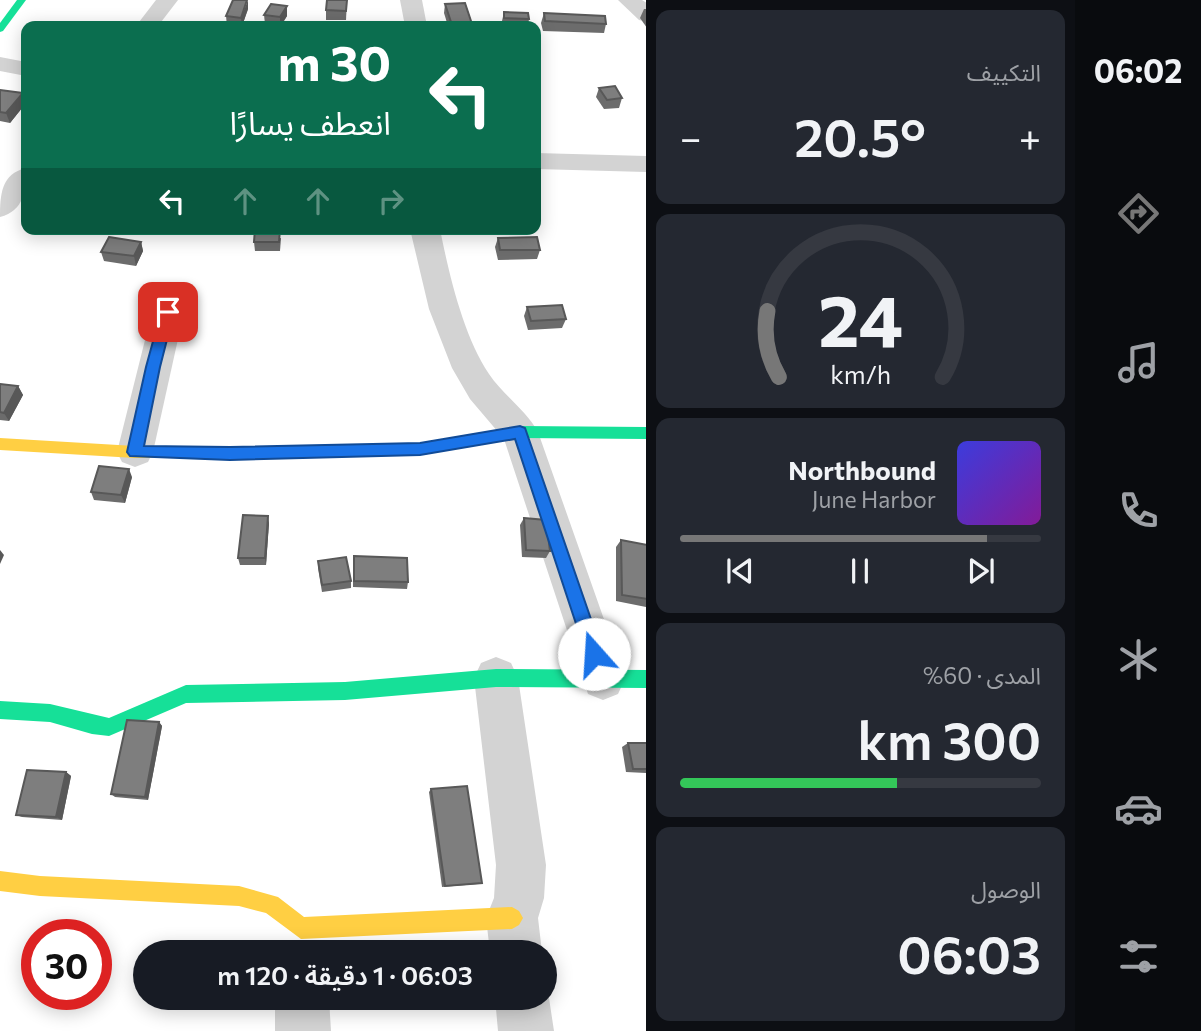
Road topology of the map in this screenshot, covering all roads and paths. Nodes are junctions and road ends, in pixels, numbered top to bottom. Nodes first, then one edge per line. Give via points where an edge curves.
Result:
1 (167, 0) edge
2 (411, 0) edge
3 (629, 0) edge
4 (12, 6) edge
5 (646, 15) edge
6 (151, 21) edge
7 (415, 21) edge
8 (0, 29) edge
9 (0, 64) edge
10 (21, 68) edge
11 (541, 161) edge
12 (646, 164) edge
13 (21, 182) edge
14 (0, 208) edge
15 (426, 235) edge
16 (168, 312) dead end
17 (520, 432) junction
18 (646, 433) edge
19 (0, 444) edge
20 (135, 452) junction
21 (496, 678) junction
22 (603, 679) junction
23 (646, 679) edge
24 (0, 709) edge
25 (0, 881) edge
26 (514, 935) edge
27 (301, 940) edge
28 (302, 1010) edge
29 (523, 1010) edge
30 (303, 1031) edge
31 (526, 1031) edge

1 - 6 street
2 - 7 street
3 - 5 street
4 - 8 street
9 - 10 street
11 - 12 street
13 - 14 street
15 - 17 street via 454,331 475,380
16 - 20 street
17 - 18 street
17 - 20 street via 420,449
17 - 22 street
19 - 20 street
21 - 22 street
21 - 24 street via 345,691 186,694 108,727 67,716
21 - 26 street via 521,865
22 - 23 street
25 - 27 street via 239,896 271,904
26 - 27 street
28 - 30 street
29 - 31 street

